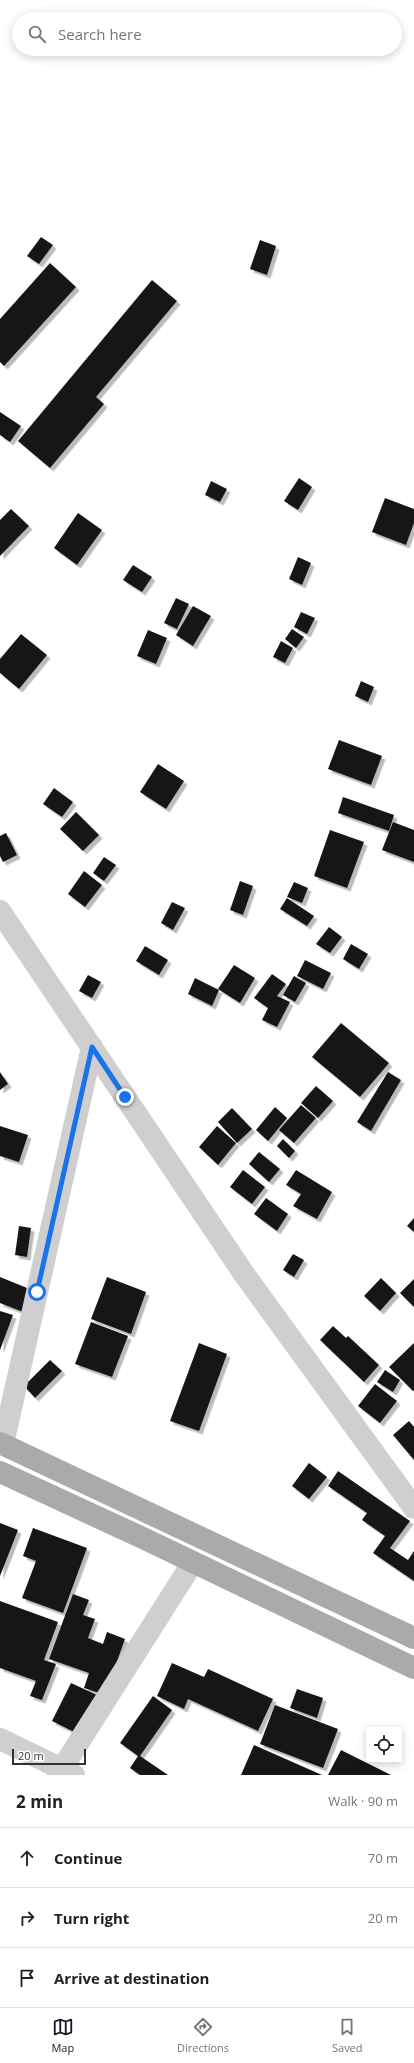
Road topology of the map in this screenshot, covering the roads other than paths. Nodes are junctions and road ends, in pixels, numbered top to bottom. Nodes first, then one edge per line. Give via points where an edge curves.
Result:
1 (0, 911) edge
2 (92, 1047) junction
3 (1, 1444) edge
4 (0, 1472) edge
5 (414, 1508) edge
6 (193, 1562) junction
7 (414, 1638) edge
8 (414, 1668) edge
9 (0, 1739) edge
10 (64, 1773) edge

1 - 2 street
2 - 3 street
2 - 5 street via 244,1274
3 - 7 main road
4 - 6 main road
6 - 8 main road
6 - 10 street
9 - 10 street

